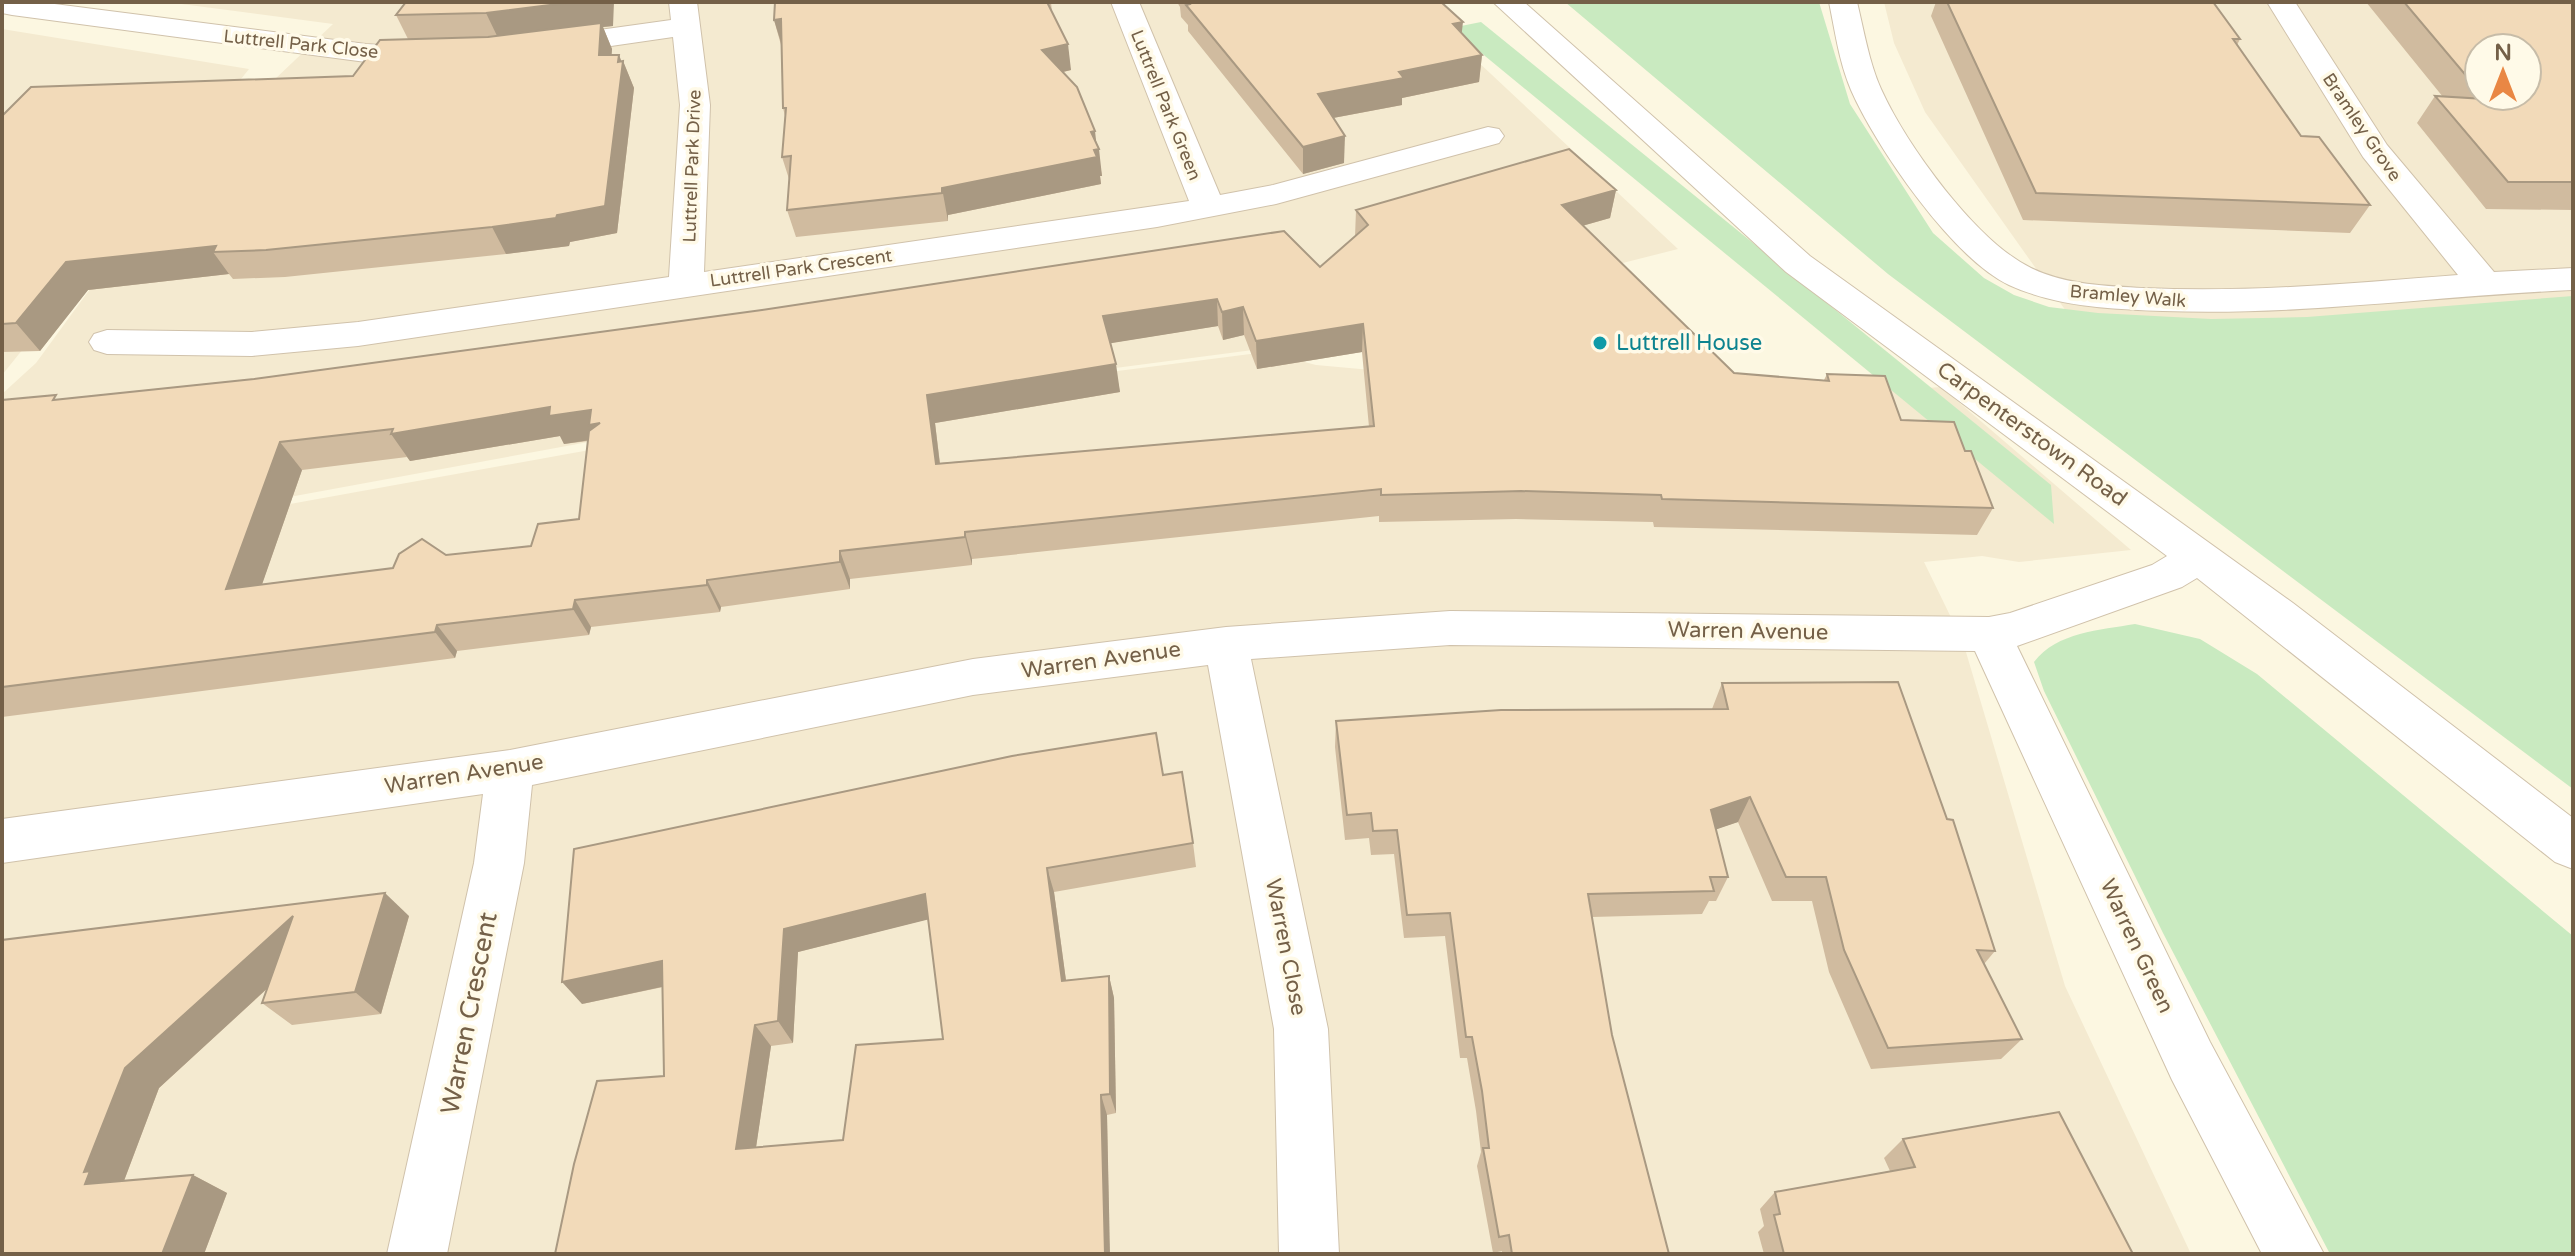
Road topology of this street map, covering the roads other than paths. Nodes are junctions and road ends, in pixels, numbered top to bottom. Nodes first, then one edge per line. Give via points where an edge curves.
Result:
1 (1125, 2) edge
2 (1507, 2) edge
3 (1843, 2) edge
4 (2281, 2) edge
5 (12, 7) dead end
6 (684, 14) edge
7 (517, 49) edge
8 (457, 54) edge
9 (1488, 136) dead end
10 (1208, 207) junction
11 (2573, 279) edge
12 (2483, 282) junction
13 (686, 284) junction
14 (107, 342) dead end
15 (2200, 557) junction
16 (1989, 634) junction
17 (1226, 644) junction
18 (510, 770) junction
19 (2, 841) edge
20 (2573, 847) edge
21 (417, 1254) edge
22 (1309, 1254) edge
23 (2294, 1254) edge

1 - 10 street, Luttrell Park Green
2 - 15 street, Carpenterstown Road via 1798,264
3 - 12 street, Bramley Walk via 1863,79 1899,145 1968,239 2040,285 2107,297 2193,302 2294,301
4 - 12 street, Bramley Grove via 2374,150
5 - 8 street, Luttrell Park Close via 366,53
6 - 7 street
6 - 13 street, Luttrell Park Drive via 695,84
9 - 10 street, Luttrell Park Crescent
10 - 13 street, Luttrell Park Crescent
11 - 12 street, Bramley Walk
13 - 14 street, Luttrell Park Crescent via 358,334 252,344
15 - 16 street, Warren Avenue via 2167,576
15 - 20 street, Carpenterstown Road
16 - 17 street, Warren Avenue via 1450,628
16 - 23 street, Warren Green via 2191,1061
17 - 18 street, Warren Avenue via 979,676
17 - 22 street, Warren Close via 1301,1029
18 - 19 street, Warren Avenue
18 - 21 street, Warren Crescent via 499,863

